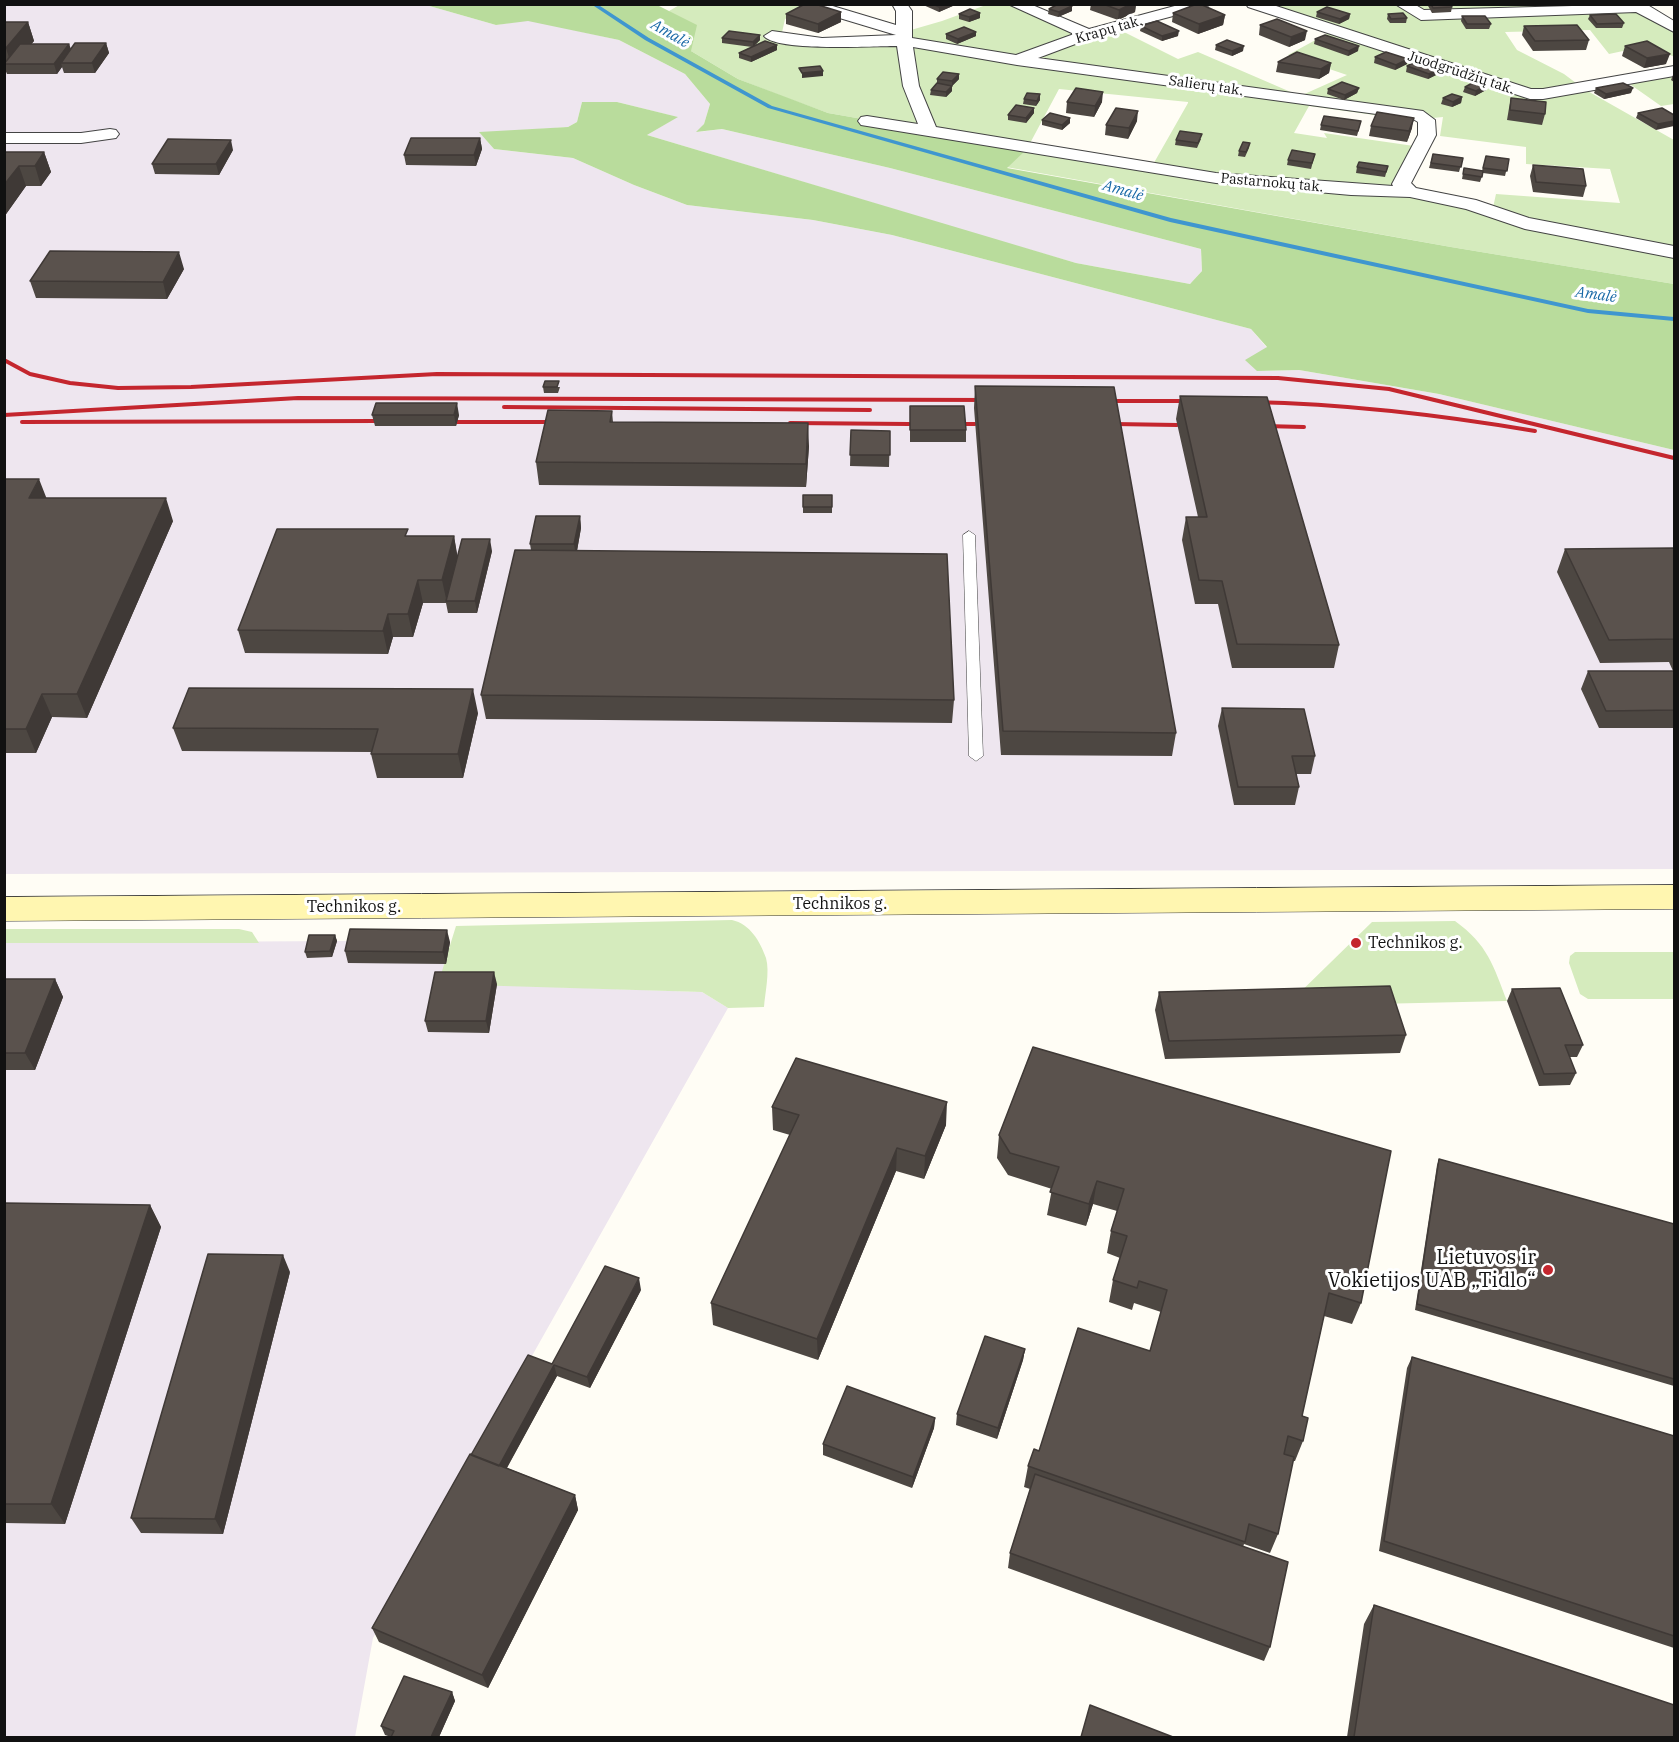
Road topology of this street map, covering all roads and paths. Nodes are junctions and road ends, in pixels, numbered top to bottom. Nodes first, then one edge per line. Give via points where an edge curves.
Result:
1 (808, 4) edge
2 (899, 4) edge
3 (1015, 4) edge
4 (1202, 4) edge
5 (1253, 4) edge
6 (1402, 4) edge
7 (1637, 6) edge
8 (1672, 25) edge
9 (1088, 34) junction
10 (772, 36) dead end
11 (904, 36) junction
12 (1017, 60) junction
13 (1674, 71) edge
14 (867, 121) dead end
15 (928, 130) junction
16 (110, 134) dead end
17 (4, 138) edge
18 (1410, 192) junction
19 (1674, 252) edge
20 (969, 535) dead end
21 (976, 756) dead end
22 (1674, 897) edge
23 (4, 909) edge

1 - 11 street
2 - 11 street via 904,11
3 - 9 street
4 - 9 street, Krapų tak.
5 - 13 street, Juodgrūdžių tak. via 1530,94
6 - 7 street via 1421,15
7 - 8 street
9 - 12 street, Krapų tak.
10 - 11 street via 822,43
11 - 12 street, Salierų tak.
11 - 15 street via 911,86
12 - 18 street, Salierų tak. via 1417,115 1426,120 1427,135 1401,184
14 - 15 street, Pastarnokų tak.
15 - 18 street, Pastarnokų tak. via 1216,178
16 - 17 street
18 - 19 street, Pastarnokų tak. via 1470,204 1525,224
20 - 21 lane
22 - 23 street, Technikos g.

